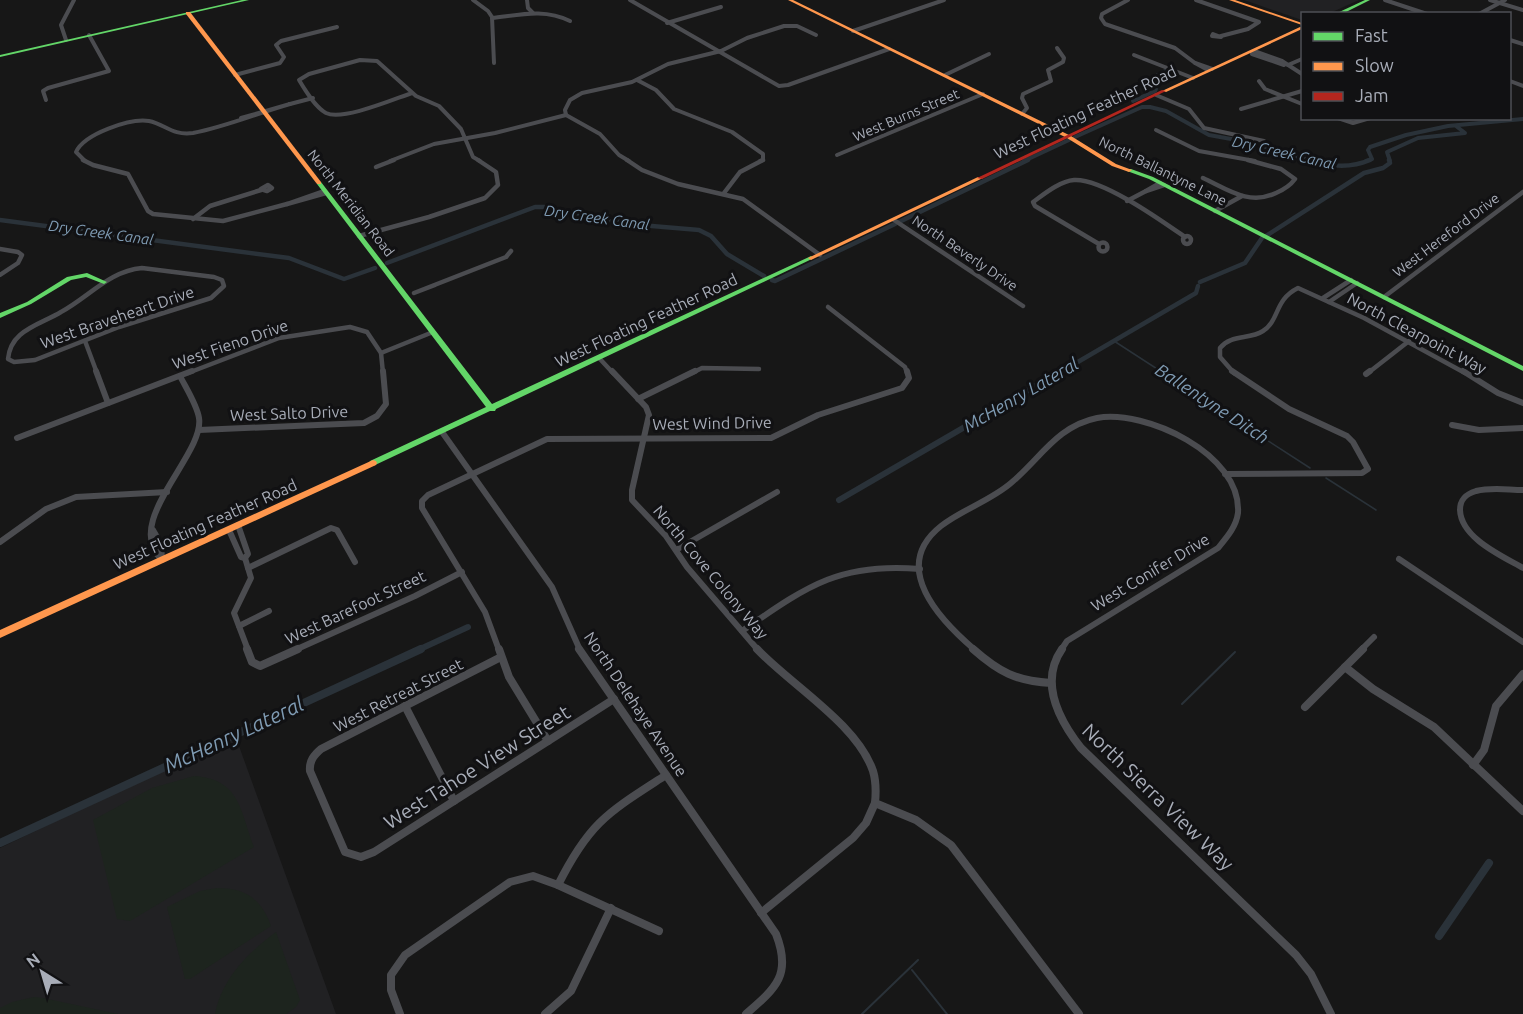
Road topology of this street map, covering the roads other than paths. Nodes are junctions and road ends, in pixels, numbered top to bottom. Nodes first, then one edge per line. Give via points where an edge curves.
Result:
1 (74, 0) edge
2 (247, 0) edge
3 (473, 0) edge
4 (527, 0) edge
5 (630, 0) edge
6 (790, 0) edge
7 (944, 0) edge
8 (1128, 0) edge
9 (1196, 0) edge
10 (1217, 0) edge
11 (1231, 0) edge
12 (1237, 0) edge
13 (1368, 0) edge
14 (1385, 0) edge
15 (1490, 0) edge
16 (1505, 0) edge
17 (1207, 2) edge
18 (1499, 3) junction
19 (721, 6) dead end
20 (1523, 10) edge
21 (1341, 12) edge
22 (1421, 12) edge
23 (1483, 12) edge
24 (188, 13) junction
25 (533, 14) junction
26 (492, 18) junction
27 (570, 21) dead end
28 (667, 23) junction
29 (1301, 25) edge
30 (1301, 25) edge
31 (1301, 26) edge
32 (338, 27) dead end
33 (853, 31) junction
34 (89, 35) junction
35 (816, 35) dead end
36 (1221, 36) dead end
37 (66, 40) junction
38 (1057, 48) dead end
39 (890, 49) junction
40 (717, 52) junction
41 (1252, 52) junction
42 (989, 54) dead end
43 (1134, 55) dead end
44 (0, 56) edge
45 (1301, 60) edge
46 (494, 63) dead end
47 (1288, 66) junction
48 (1210, 70) junction
49 (1301, 73) edge
50 (235, 75) junction
51 (945, 75) junction
52 (1193, 78) junction
53 (638, 80) junction
54 (1259, 81) dead end
55 (1301, 91) edge
56 (412, 93) junction
57 (984, 94) junction
58 (1156, 95) junction
59 (1286, 97) junction
60 (313, 98) junction
61 (46, 100) dead end
62 (1301, 104) edge
63 (1241, 109) dead end
64 (263, 112) junction
65 (1022, 114) junction
66 (566, 115) junction
67 (1343, 120) edge
68 (1362, 120) edge
69 (1156, 130) dead end
70 (465, 137) junction
71 (1069, 137) junction
72 (1264, 141) dead end
73 (837, 155) dead end
74 (376, 167) dead end
75 (1203, 178) dead end
76 (1162, 184) junction
77 (261, 190) dead end
78 (325, 192) junction
79 (1523, 192) edge
80 (724, 193) junction
81 (1242, 196) junction
82 (1127, 201) junction
83 (1215, 211) junction
84 (193, 219) junction
85 (894, 220) junction
86 (359, 236) junction
87 (1185, 237) dead end
88 (1099, 244) dead end
89 (0, 249) edge
90 (511, 251) dead end
91 (820, 255) junction
92 (0, 275) edge
93 (1354, 281) junction
94 (104, 282) junction
95 (410, 295) junction
96 (1384, 297) junction
97 (1323, 298) junction
98 (1329, 302) junction
99 (1023, 306) dead end
100 (828, 307) dead end
101 (0, 316) edge
102 (433, 332) junction
103 (85, 341) junction
104 (1409, 341) junction
105 (381, 352) junction
106 (600, 359) junction
107 (759, 369) dead end
108 (1523, 369) edge
109 (1366, 374) dead end
110 (180, 376) junction
111 (638, 399) junction
112 (108, 403) junction
113 (1523, 403) edge
114 (492, 409) junction
115 (1452, 425) dead end
116 (1523, 428) edge
117 (198, 430) junction
118 (442, 432) junction
119 (17, 438) dead end
120 (644, 438) junction
121 (472, 474) junction
122 (1225, 474) junction
123 (1523, 490) edge
124 (167, 492) junction
125 (777, 492) dead end
126 (238, 525) junction
127 (229, 530) junction
128 (0, 542) edge
129 (676, 550) junction
130 (245, 558) junction
131 (1399, 559) dead end
132 (162, 560) junction
133 (355, 562) dead end
134 (248, 568) junction
135 (1523, 568) edge
136 (920, 569) junction
137 (462, 572) junction
138 (269, 611) dead end
139 (239, 626) junction
140 (742, 631) junction
141 (0, 634) edge
142 (1374, 637) dead end
143 (1523, 642) edge
144 (501, 657) junction
145 (1345, 667) junction
146 (1523, 674) edge
147 (1051, 683) junction
148 (614, 699) junction
149 (405, 706) junction
150 (1305, 707) dead end
151 (548, 741) junction
152 (1473, 765) junction
153 (666, 775) junction
154 (454, 801) junction
155 (875, 803) junction
156 (1523, 811) edge
157 (355, 856) joint
158 (558, 885) junction
159 (611, 908) junction
160 (761, 913) junction
161 (659, 931) dead end
162 (400, 1014) edge
163 (545, 1014) edge
164 (746, 1014) edge
165 (1079, 1014) edge
166 (1331, 1014) edge

1 - 37 street via 61,25
2 - 24 street
3 - 26 street
4 - 25 street
5 - 28 street
6 - 33 street, North Ballantyne Lane
7 - 33 street
8 - 48 street via 1107,10 1101,18 1111,27 1174,48
9 - 17 street
10 - 17 street
11 - 29 street
12 - 30 street
13 - 21 street
14 - 22 street
15 - 18 street
16 - 18 street
17 - 36 street via 1259,22
18 - 20 street
18 - 23 street
19 - 28 street
24 - 34 street
24 - 50 street, North Meridian Road
25 - 26 street
25 - 27 street via 551,12
26 - 46 street
28 - 40 street
31 - 41 street, West Floating Feather Road
32 - 50 street via 281,41 276,45 284,57 280,63
33 - 39 street, North Ballantyne Lane
34 - 37 street
34 - 61 street via 109,72 48,88 43,93
35 - 40 street via 789,25
37 - 44 street
38 - 65 street via 1064,60 1048,69 1050,81 1023,94 1027,108
39 - 40 street via 779,86
39 - 51 street, North Ballantyne Lane
40 - 53 street via 668,64
41 - 47 street
41 - 48 street, West Floating Feather Road
42 - 51 street
43 - 52 street
45 - 47 street
47 - 49 street
48 - 52 street, West Floating Feather Road
50 - 64 street, North Meridian Road
51 - 57 street, North Ballantyne Lane
52 - 58 street, West Floating Feather Road
53 - 66 street via 577,95 566,105
53 - 80 street via 656,90 674,109 732,132 763,154 763,160 740,172
54 - 59 street via 1265,89
55 - 59 street
56 - 60 street via 332,114 324,112
56 - 60 street via 371,59 300,78 299,83
56 - 70 street via 437,105
57 - 65 street, North Ballantyne Lane
57 - 73 street, West Burns Street
58 - 71 street, West Floating Feather Road
58 - 72 street via 1189,109 1204,128
59 - 62 street
59 - 63 street
60 - 64 street
64 - 78 street, North Meridian Road
64 - 84 street via 191,133 169,131 142,121 122,124 96,133 76,149 84,162 128,174 149,214
65 - 71 street, North Ballantyne Lane
66 - 70 street
66 - 80 street via 600,134 619,155 642,170 678,184
67 - 68 street
69 - 81 street via 1190,148 1253,161 1294,179 1269,198
70 - 74 street via 427,146
70 - 86 street via 473,157 497,175 495,190 485,198 429,217
71 - 76 street, North Ballantyne Lane via 1114,165
71 - 85 street, West Floating Feather Road
75 - 81 street
76 - 82 street
76 - 83 street, North Ballantyne Lane
77 - 84 street via 210,206
78 - 84 street via 231,220
78 - 86 street, North Meridian Road
79 - 96 street, West Hereford Drive
80 - 91 street via 751,203
81 - 83 street
82 - 87 street
82 - 88 street via 1082,180 1069,182 1033,204
83 - 93 street, North Ballantyne Lane
85 - 91 street, West Floating Feather Road
85 - 99 street, North Beverly Drive
86 - 95 street, North Meridian Road
89 - 92 street via 22,255 18,263
90 - 95 street via 506,257
91 - 106 street, West Floating Feather Road
93 - 96 street, North Ballantyne Lane
93 - 97 street
93 - 98 street
94 - 101 street via 87,275 69,278
94 - 103 street, West Braveheart Drive via 64,311 14,339 8,359 23,363
94 - 103 street, West Braveheart Drive via 120,271 135,268 214,277 222,280 223,289 211,298
95 - 102 street, North Meridian Road
96 - 108 street, North Ballantyne Lane
97 - 98 street, North Clearpoint Way
97 - 122 street, North Clearpoint Way via 1298,288 1279,302 1266,328 1227,341 1220,348 1220,357 1233,372 1289,409 1347,436 1367,465 1366,472
98 - 104 street, North Clearpoint Way
100 - 120 street, West Wind Drive via 902,364 909,378 906,386 818,415 771,438
102 - 105 street
102 - 114 street, North Meridian Road
103 - 112 street
104 - 109 street
104 - 113 street, North Clearpoint Way via 1498,393
105 - 110 street, West Fieno Drive via 364,329 350,327 285,337
105 - 117 street, West Salto Drive via 386,404 378,417 364,423
106 - 111 street, North Cove Colony Way
106 - 114 street, West Floating Feather Road
107 - 111 street via 702,368
110 - 112 street, West Fieno Drive
110 - 117 street via 199,418
111 - 120 street, North Cove Colony Way via 649,415
112 - 119 street, West Fieno Drive
114 - 118 street, West Floating Feather Road
115 - 116 street via 1479,430
117 - 124 street
118 - 121 street, North Delehaye Avenue
118 - 126 street, West Floating Feather Road
120 - 121 street, West Wind Drive via 546,439
120 - 129 street, North Cove Colony Way via 632,500
121 - 137 street, West Wind Drive via 422,501 422,508
121 - 148 street, North Delehaye Avenue via 552,587 579,648
122 - 136 street via 1197,447 1165,429 1127,418 1080,422 1057,434 1029,468 1002,490 938,527 924,545
122 - 147 street, West Conifer Drive via 1236,495 1238,510 1225,542 1072,636 1056,656
123 - 135 street via 1478,490 1467,494 1459,508 1469,531
124 - 128 street via 91,495 69,500 32,517
124 - 132 street via 154,516 150,540 155,555
125 - 129 street
126 - 127 street, West Floating Feather Road
126 - 130 street via 248,554
127 - 130 street
127 - 132 street, West Floating Feather Road
129 - 140 street, North Cove Colony Way
130 - 134 street
131 - 143 street
132 - 141 street, West Floating Feather Road
133 - 134 street via 334,528
134 - 139 street via 251,578 234,613
136 - 140 street via 886,565 846,571 803,590
136 - 147 street via 925,592 935,609 990,663 1017,679
137 - 139 street, West Barefoot Street via 260,666 252,662
137 - 144 street via 485,612
138 - 139 street
140 - 155 street, North Cove Colony Way via 855,738 873,771
142 - 145 street
144 - 149 street, West Retreat Street
144 - 151 street via 509,678
145 - 150 street
145 - 152 street via 1434,727
146 - 152 street via 1496,706 1484,750
147 - 166 street, North Sierra View Way via 1057,712 1075,742 1296,954
148 - 151 street, West Tahoe View Street
148 - 153 street, North Delehaye Avenue
149 - 154 street
149 - 157 street, West Retreat Street via 321,749 311,760 310,771 342,847
151 - 154 street, West Tahoe View Street
152 - 156 street
153 - 158 street via 589,831
153 - 160 street, North Delehaye Avenue
154 - 157 street, West Tahoe View Street via 375,852
155 - 160 street via 861,831
155 - 165 street via 919,820 951,845
158 - 159 street
158 - 162 street via 533,876 510,882 405,955 391,975 391,990
159 - 161 street
159 - 163 street via 571,991
160 - 164 street, North Delehaye Avenue via 783,949 785,962 782,977 772,992

